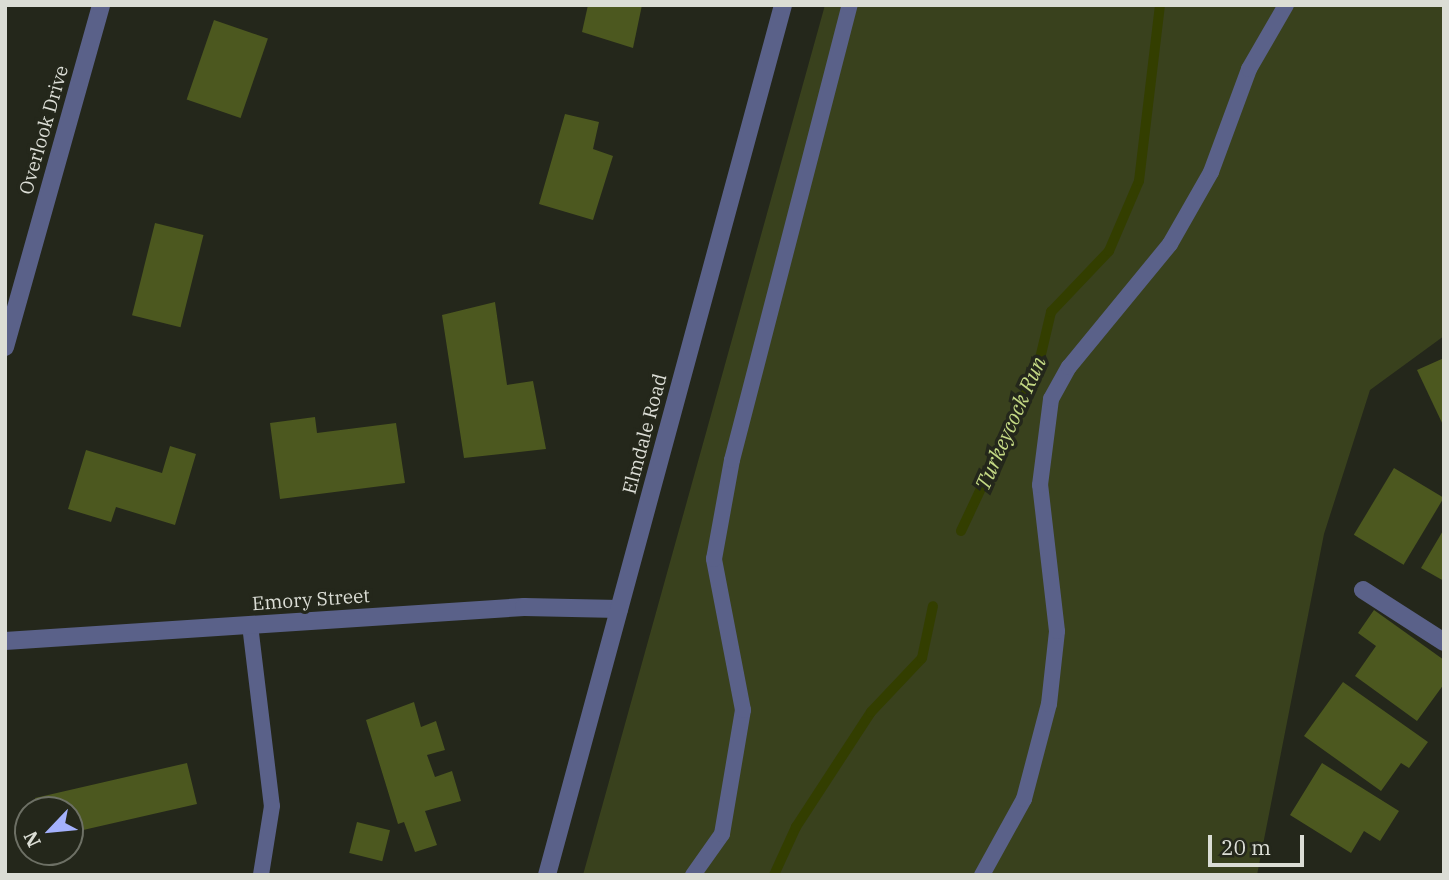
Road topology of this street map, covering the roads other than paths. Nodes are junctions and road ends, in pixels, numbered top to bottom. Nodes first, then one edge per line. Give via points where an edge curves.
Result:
1 (101, 5) edge
2 (783, 5) edge
3 (850, 5) edge
4 (1286, 5) edge
5 (5, 347) edge
6 (1363, 590) dead end
7 (619, 609) junction
8 (250, 625) junction
9 (5, 641) edge
10 (1444, 642) edge
11 (261, 875) edge
12 (547, 875) edge
13 (693, 875) edge
14 (982, 875) edge

1 - 5 street, Overlook Drive
2 - 7 street, Elmdale Road
3 - 13 lane via 730,472 715,559 743,710 722,834
4 - 14 lane via 1249,69 1210,172 1170,244 1069,367 1051,399 1040,485 1057,631 1049,704 1024,799
6 - 10 street
7 - 8 street, Emory Street via 524,607
7 - 12 street, Elmdale Road
8 - 9 street, Emory Street
8 - 11 lane via 272,806

